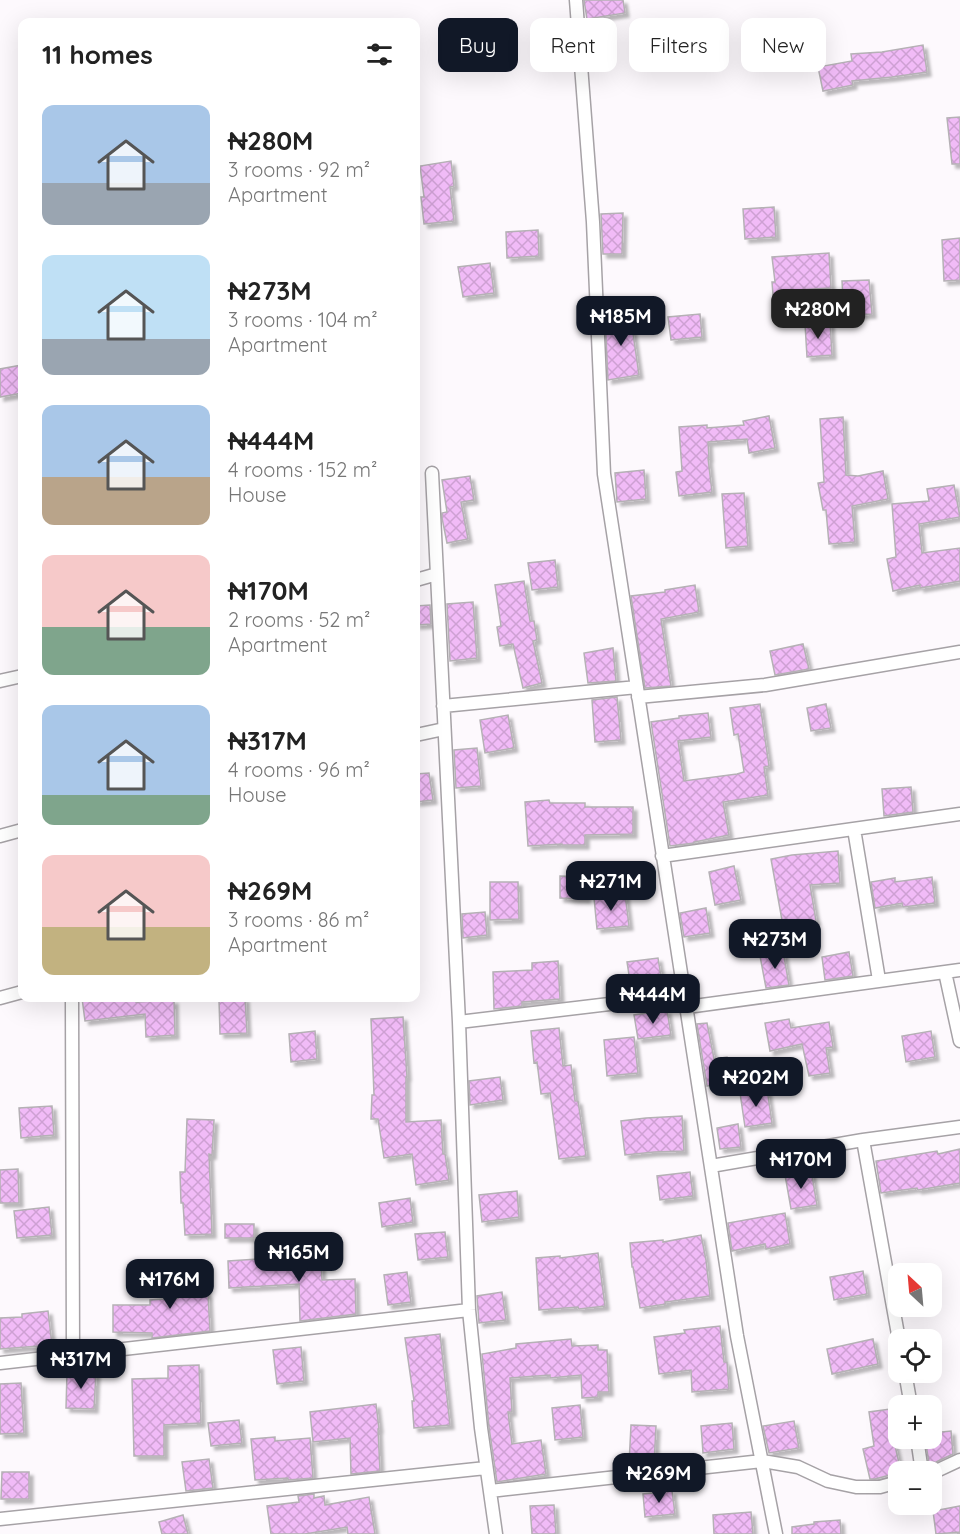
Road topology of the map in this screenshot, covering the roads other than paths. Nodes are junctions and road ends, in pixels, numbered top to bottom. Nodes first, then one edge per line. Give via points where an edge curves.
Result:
1 (576, 0) edge
2 (432, 474) dead end
3 (437, 574) junction
4 (420, 579) edge
5 (960, 652) edge
6 (18, 677) edge
7 (0, 681) edge
8 (637, 692) junction
9 (443, 706) junction
10 (444, 729) junction
11 (420, 734) edge
12 (960, 814) edge
13 (854, 829) junction
14 (18, 831) edge
15 (0, 836) edge
16 (662, 856) junction
17 (960, 970) edge
18 (945, 972) junction
19 (879, 980) junction
20 (18, 993) edge
21 (0, 998) edge
22 (686, 1001) junction
23 (72, 1002) edge
24 (459, 1022) junction
25 (960, 1041) edge
26 (960, 1127) edge
27 (863, 1140) junction
28 (711, 1166) junction
29 (469, 1310) junction
30 (897, 1329) edge
31 (73, 1354) junction
32 (0, 1363) edge
33 (960, 1460) edge
34 (762, 1461) junction
35 (486, 1468) junction
36 (942, 1468) edge
37 (888, 1484) edge
38 (490, 1491) junction
39 (0, 1519) edge
40 (492, 1533) edge
41 (776, 1534) edge

1 - 8 street via 593,222 604,474
2 - 3 street
3 - 4 street
3 - 9 street
5 - 8 street via 765,685
6 - 7 street
8 - 9 street
8 - 16 street
9 - 10 street
10 - 11 street
10 - 24 street
12 - 13 street
13 - 16 street
13 - 19 street
14 - 15 street
16 - 22 street
17 - 18 street
18 - 19 street
18 - 25 street
19 - 22 street
20 - 21 street
22 - 24 street
22 - 28 street
23 - 31 street
24 - 29 street
26 - 27 street
27 - 28 street
27 - 30 street
28 - 34 street via 737,1336
29 - 31 street
29 - 35 street
31 - 32 street
33 - 36 street
34 - 37 street via 798,1467 828,1481 856,1487
34 - 38 street
34 - 41 street
35 - 38 street
35 - 39 street
38 - 40 street

